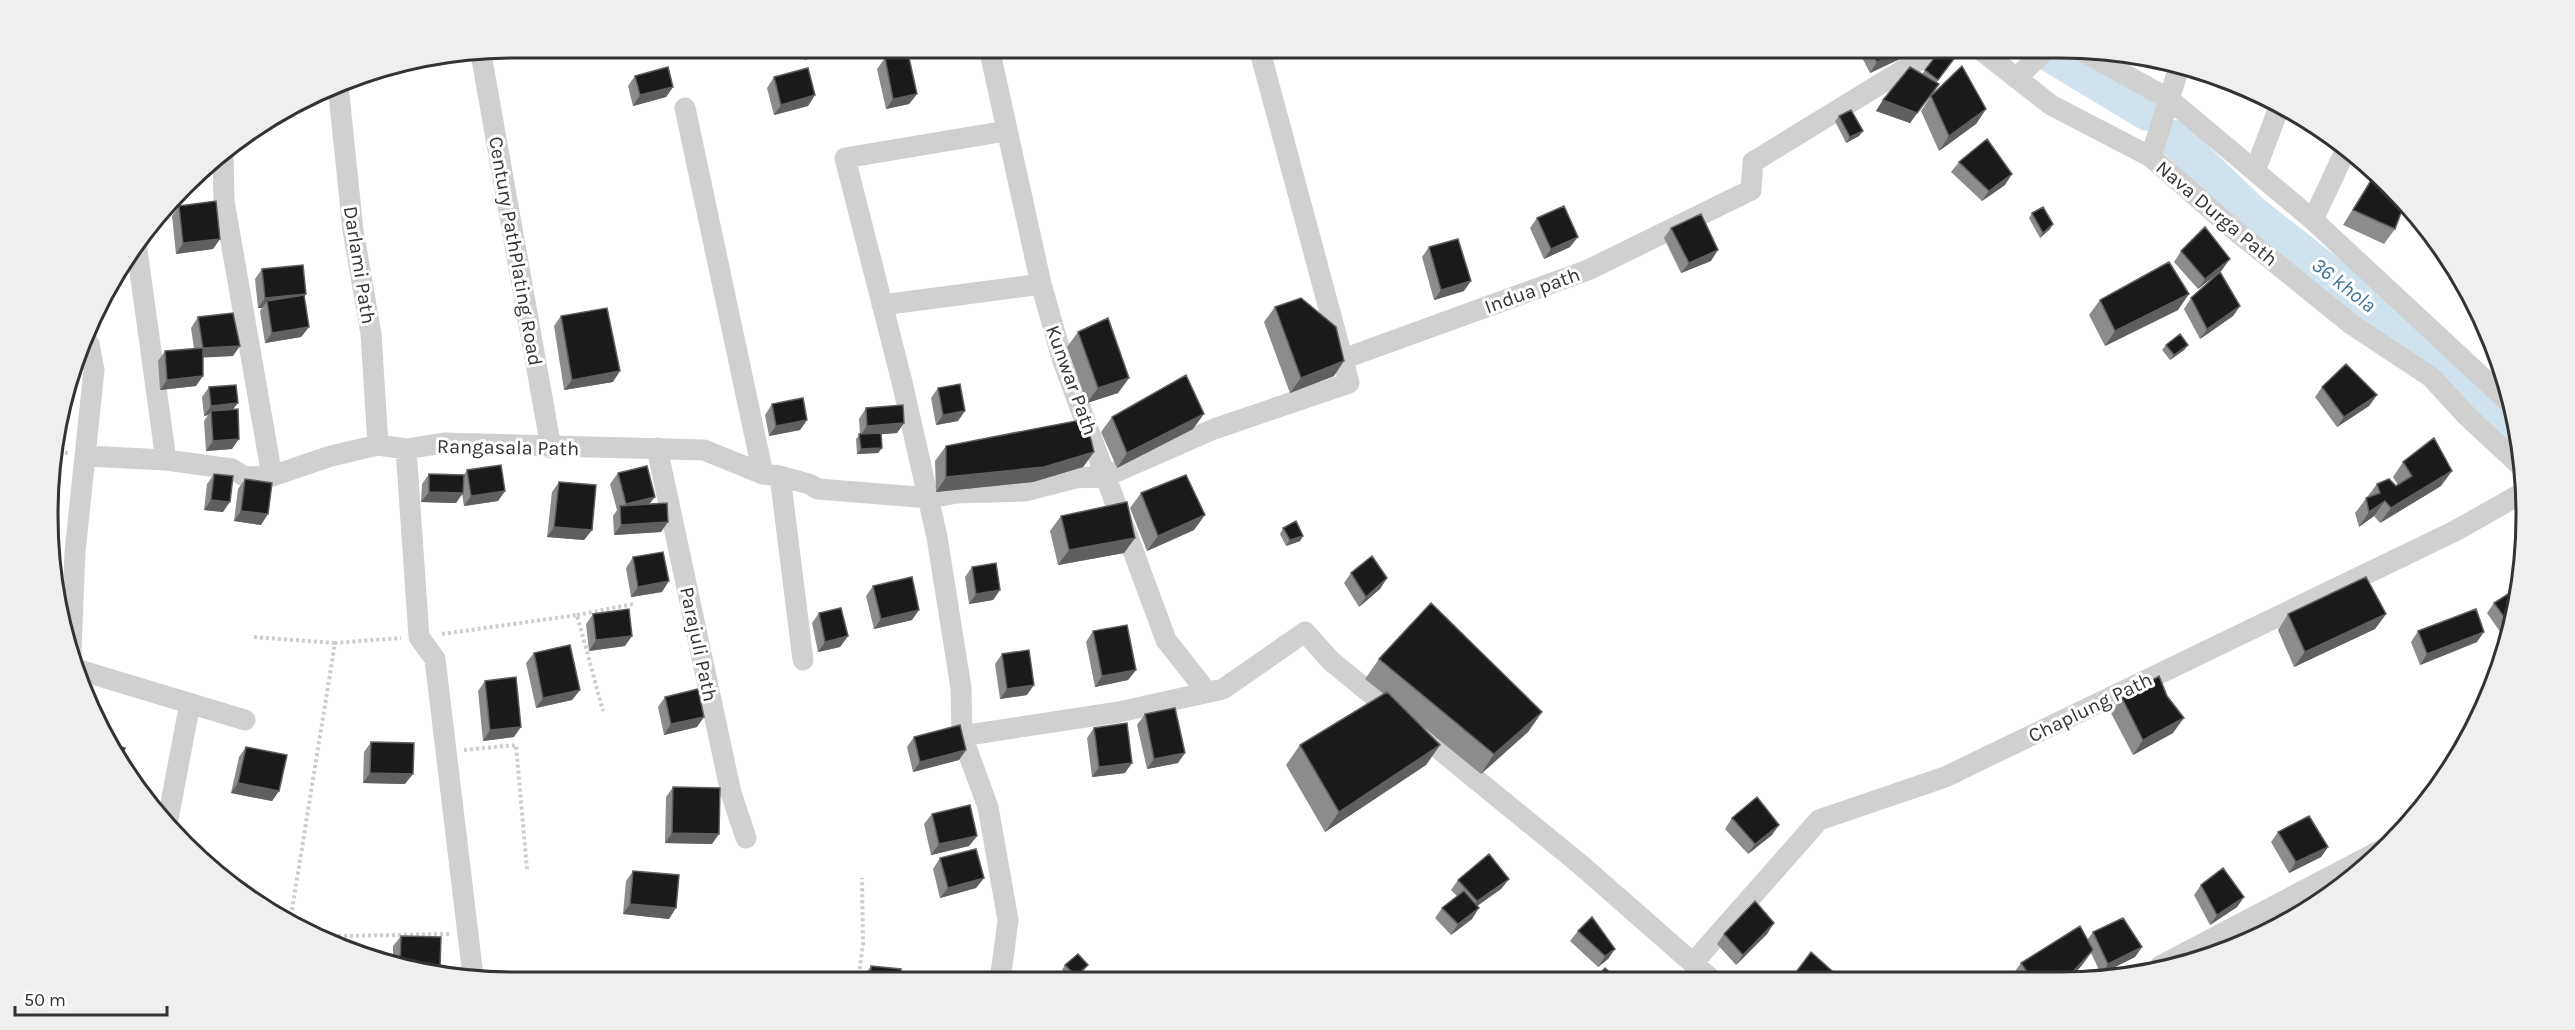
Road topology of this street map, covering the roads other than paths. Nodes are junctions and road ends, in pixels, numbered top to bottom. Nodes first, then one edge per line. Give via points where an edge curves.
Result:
1 (991, 58) edge
2 (1262, 58) edge
3 (1923, 58) edge
4 (1991, 58) edge
5 (2037, 58) edge
6 (482, 59) edge
7 (2098, 60) edge
8 (2177, 74) edge
9 (2016, 78) junction
10 (339, 94) edge
11 (2169, 99) junction
12 (685, 108) dead end
13 (2277, 114) edge
14 (1006, 131) junction
15 (2151, 157) junction
16 (2342, 157) edge
17 (223, 164) edge
18 (2255, 171) junction
19 (2313, 220) junction
20 (138, 257) edge
21 (1041, 284) junction
22 (882, 305) junction
23 (89, 350) edge
24 (1343, 359) junction
25 (2500, 394) edge
26 (378, 445) junction
27 (550, 448) junction
28 (657, 448) junction
29 (406, 449) junction
30 (86, 456) junction
31 (166, 460) junction
32 (2514, 460) edge
33 (771, 475) junction
34 (272, 476) junction
35 (1107, 476) junction
36 (2516, 496) edge
37 (930, 498) junction
38 (72, 625) edge
39 (803, 660) dead end
40 (87, 672) edge
41 (1207, 692) junction
42 (190, 703) junction
43 (245, 720) dead end
44 (962, 736) junction
45 (169, 813) edge
46 (746, 838) dead end
47 (2353, 865) edge
48 (2181, 955) edge
49 (1693, 963) junction
50 (472, 970) edge
51 (1001, 972) edge
52 (1703, 972) edge

1 - 14 street, Kunwar Path
2 - 24 street
3 - 24 street, Indua path via 1753,162 1751,190 1588,270
4 - 9 street, Nava Durga Path
5 - 9 street
6 - 27 street, Century PathPlating Road
7 - 11 street
8 - 11 street
9 - 15 street, Nava Durga Path via 2051,105
10 - 26 street, Darlami Path via 351,219 371,334
11 - 15 street
11 - 18 street
12 - 33 street
13 - 18 street
14 - 21 street, Kunwar Path
14 - 22 street via 845,158
15 - 32 street, Nava Durga Path via 2351,324 2431,377
16 - 19 street
17 - 34 street via 224,201
18 - 19 street
19 - 25 street
20 - 31 street
21 - 22 street
21 - 35 street, Kunwar Path via 1063,361
22 - 37 street
23 - 30 street via 94,370
24 - 35 street via 1349,383 1214,429
26 - 29 street, Rangasala Path
26 - 34 street, Rangasala Path
27 - 28 street, Rangasala Path
27 - 29 street, Rangasala Path via 444,443
28 - 33 street, Rangasala Path via 704,450
28 - 46 street, Parajuli Path via 731,793
29 - 50 street via 419,637 435,659
30 - 31 street, Rangasala Path
30 - 38 street via 75,552
31 - 34 street, Rangasala Path via 232,469 246,477
33 - 37 street, Rangasala Path via 818,489
33 - 39 street
35 - 37 street, Rangasala Path via 1075,478 1025,491 957,493
35 - 41 street, Kunwar Path via 1166,640
36 - 49 street, Chaplung Path via 2444,536 1945,777 1819,820
37 - 44 street via 962,688
40 - 42 street
41 - 44 street via 1119,712
41 - 49 street via 1223,689 1305,632 1331,662 1581,865
42 - 43 street
42 - 45 street
44 - 51 street via 988,807 1008,920
47 - 48 street
49 - 52 street

